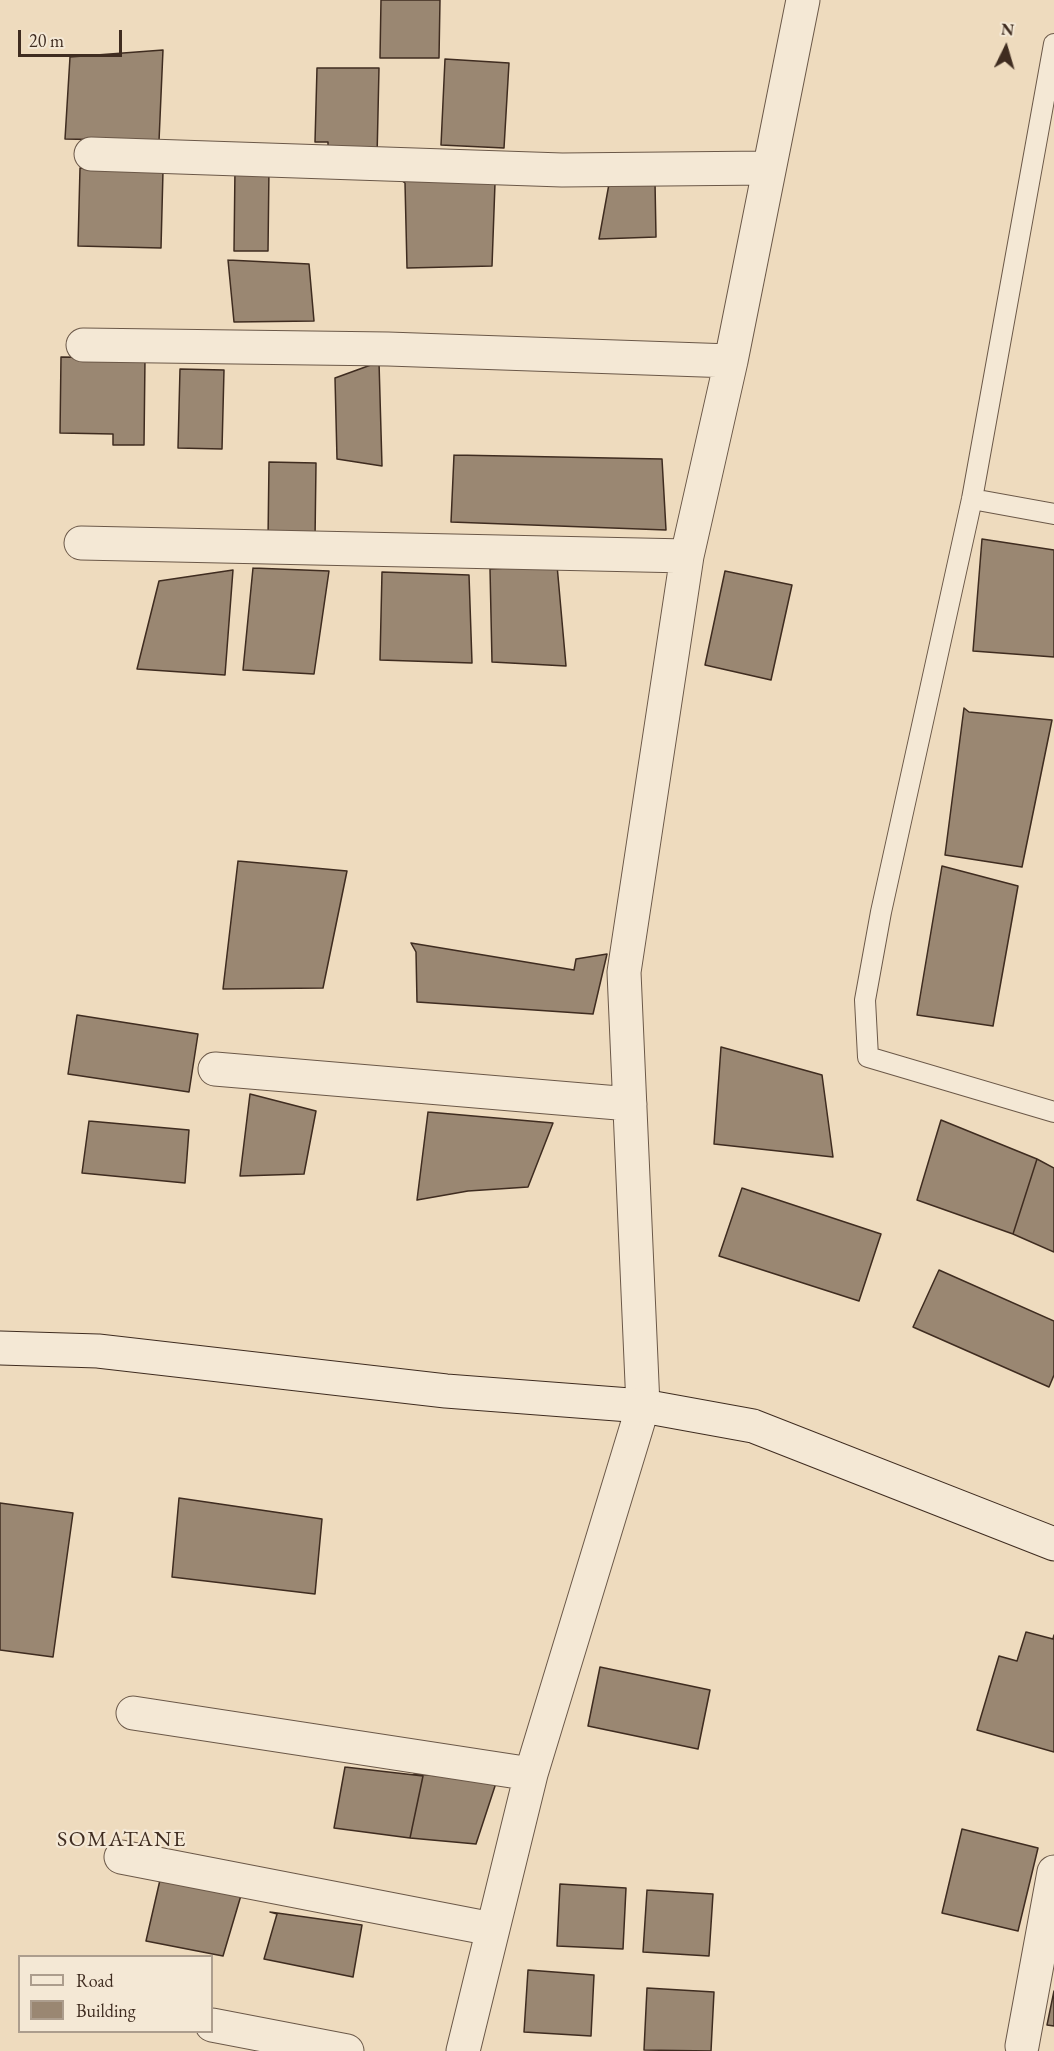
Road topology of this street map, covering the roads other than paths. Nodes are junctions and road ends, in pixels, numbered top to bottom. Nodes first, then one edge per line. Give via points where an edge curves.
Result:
1 (803, 0) edge
2 (1054, 44) edge
3 (91, 154) dead end
4 (768, 168) junction
5 (83, 345) dead end
6 (731, 361) junction
7 (972, 499) junction
8 (1054, 514) edge
9 (81, 543) dead end
10 (687, 556) junction
11 (215, 1070) dead end
12 (630, 1104) junction
13 (1054, 1112) edge
14 (0, 1348) edge
15 (643, 1406) junction
16 (1054, 1544) edge
17 (133, 1713) dead end
18 (531, 1774) junction
19 (121, 1857) dead end
20 (1054, 1872) edge
21 (492, 1929) junction
22 (213, 2025) edge
23 (1022, 2046) dead end
24 (347, 2051) edge
25 (463, 2051) edge

1 - 4 street
2 - 7 lane
3 - 4 street via 562,170
4 - 6 street
5 - 6 street via 388,349
6 - 10 street
7 - 8 lane
7 - 13 lane via 880,912 865,1000 868,1057
9 - 10 street
10 - 12 street via 624,972
11 - 12 street
12 - 15 street
14 - 15 street via 98,1351 446,1391
15 - 16 street via 753,1426
15 - 18 street
17 - 18 street
18 - 21 street
19 - 21 street
20 - 23 street
21 - 25 street
22 - 24 street

